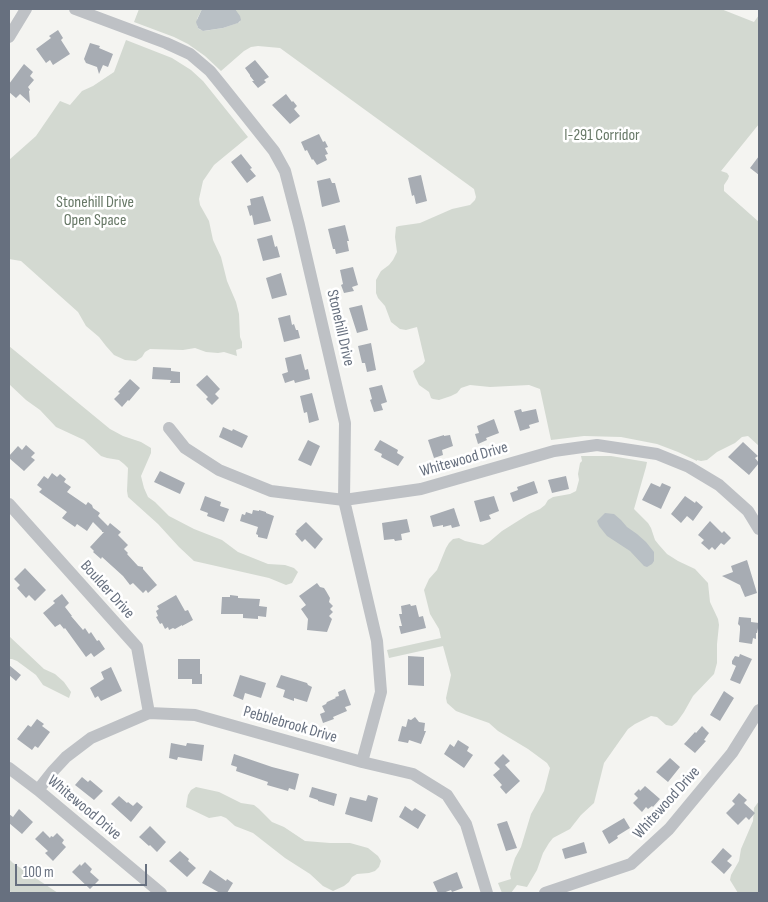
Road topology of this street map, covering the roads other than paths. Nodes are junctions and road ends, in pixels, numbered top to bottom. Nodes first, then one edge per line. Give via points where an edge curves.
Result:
1 (26, 9) edge
2 (76, 9) edge
3 (9, 37) edge
4 (169, 428) dead end
5 (344, 500) junction
6 (9, 504) edge
7 (759, 528) edge
8 (759, 710) edge
9 (149, 713) junction
10 (362, 762) junction
11 (9, 768) edge
12 (38, 790) junction
13 (161, 893) edge
14 (487, 893) edge
15 (544, 893) edge

1 - 3 street
2 - 5 street, Stonehill Drive via 190,54 210,71 274,151 285,172 299,225 345,423
4 - 5 street, Whitewood Drive via 185,448 219,470 271,492
5 - 7 street, Whitewood Drive via 421,489 554,451 596,445 657,454 689,467 719,485 748,511
5 - 10 street, Stonehill Drive via 377,641 381,692
6 - 9 street, Boulder Drive via 137,647
8 - 15 street, Whitewood Drive via 732,753 669,829 631,864
9 - 10 street, Pebblebrook Drive via 194,715
9 - 12 street, Pebblebrook Drive via 91,738 66,757
10 - 14 street, Pebblebrook Drive via 413,774 447,795 466,824
11 - 12 street, Whitewood Drive
12 - 13 street, Whitewood Drive

